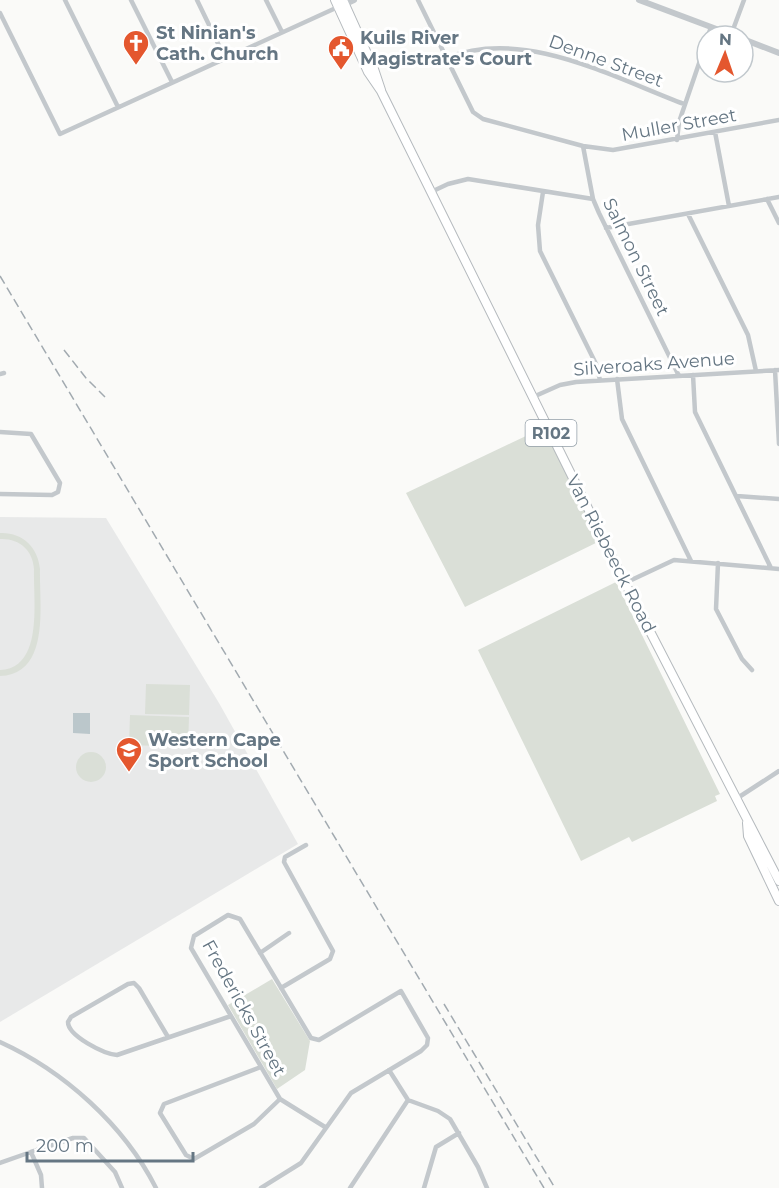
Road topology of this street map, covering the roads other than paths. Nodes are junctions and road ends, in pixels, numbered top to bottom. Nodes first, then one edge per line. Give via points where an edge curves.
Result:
1 (65, 0) edge
2 (131, 0) edge
3 (197, 0) edge
4 (266, 0) edge
5 (354, 0) edge
6 (418, 0) edge
7 (639, 0) edge
8 (744, 0) edge
9 (338, 3) edge
10 (0, 13) edge
11 (703, 24) edge
12 (736, 24) edge
13 (282, 32) junction
14 (755, 44) edge
15 (779, 53) edge
16 (225, 58) junction
17 (447, 58) junction
18 (695, 74) edge
19 (172, 82) junction
20 (684, 104) junction
21 (118, 107) junction
22 (779, 120) edge
23 (715, 132) junction
24 (677, 140) junction
25 (583, 146) junction
26 (431, 192) junction
27 (543, 192) junction
28 (779, 197) edge
29 (593, 199) junction
30 (767, 199) junction
31 (729, 206) junction
32 (688, 214) junction
33 (779, 223) edge
34 (606, 228) junction
35 (777, 370) edge
36 (756, 371) junction
37 (693, 375) junction
38 (679, 376) junction
39 (617, 379) junction
40 (600, 380) junction
41 (533, 397) junction
42 (778, 413) edge
43 (0, 432) edge
44 (779, 444) edge
45 (0, 494) edge
46 (737, 496) junction
47 (779, 499) edge
48 (691, 561) junction
49 (718, 564) junction
50 (771, 568) junction
51 (779, 569) edge
52 (625, 583) junction
53 (752, 670) dead end
54 (779, 771) edge
55 (735, 800) junction
56 (747, 823) junction
57 (306, 845) dead end
58 (779, 881) edge
59 (779, 901) edge
60 (290, 933) dead end
61 (260, 953) junction
62 (281, 988) junction
63 (231, 1016) junction
64 (168, 1037) junction
65 (0, 1041) edge
66 (261, 1067) junction
67 (389, 1070) junction
68 (280, 1099) junction
69 (408, 1100) junction
70 (326, 1127) junction
71 (459, 1133) junction
72 (32, 1152) junction
73 (0, 1163) edge
74 (265, 1187) edge
75 (42, 1188) edge
76 (122, 1188) edge
77 (156, 1188) edge
78 (351, 1188) edge
79 (424, 1188) edge
80 (488, 1188) edge

1 - 21 street
2 - 19 street
3 - 16 street
4 - 13 street
5 - 9 street
6 - 17 street, Muller Street
7 - 11 street
8 - 12 street
9 - 13 street
9 - 26 main road, Van Riebeeck Road / R102 via 368,72
10 - 21 street via 60,134
13 - 16 street
14 - 15 street
16 - 19 street
17 - 20 street, Denne Street via 468,50 506,46 527,49 551,54
17 - 25 street, Muller Street via 477,116
18 - 20 street
19 - 21 street
20 - 24 street
22 - 23 street, Muller Street
23 - 24 street, Muller Street
23 - 31 street
24 - 25 street, Muller Street via 613,150
25 - 29 street, Salmon Street
26 - 27 street via 468,179
26 - 41 main road, Van Riebeeck Road / R102
27 - 29 street
27 - 40 street via 538,225 540,251 596,364
28 - 30 street
29 - 34 street, Salmon Street
30 - 31 street
30 - 33 street
31 - 32 street
32 - 34 street
32 - 36 street via 748,335
34 - 38 street, Salmon Street
35 - 36 street, Silveroaks Avenue
35 - 42 street
36 - 37 street, Silveroaks Avenue
37 - 38 street, Silveroaks Avenue
37 - 46 street via 695,412
38 - 39 street, Silveroaks Avenue
39 - 40 street, Silveroaks Avenue
39 - 48 street via 622,419
40 - 41 street, Silveroaks Avenue via 567,383
41 - 52 main road, Van Riebeeck Road / R102
42 - 44 street
43 - 45 street via 34,436 60,486 52,495
46 - 47 street
46 - 50 street
48 - 49 street
48 - 52 street via 671,561
49 - 50 street
49 - 53 street via 716,609 742,659
50 - 51 street
52 - 55 main road, Van Riebeeck Road / R102
54 - 55 street
55 - 56 main road, Van Riebeeck Road / R102
56 - 58 main road, Van Riebeeck Road / R102
56 - 59 main road, Van Riebeeck Road / R102 via 748,836
57 - 62 street via 285,857 284,862 333,951 330,959
60 - 61 street
61 - 62 street, Fredericks Street
61 - 63 street, Fredericks Street via 240,920 231,916 191,939 191,948
62 - 67 street, Fredericks Street via 311,1038 316,1040 401,991 428,1034 428,1041 423,1050
63 - 64 street
63 - 66 street, Fredericks Street
64 - 64 street via 134,983 68,1022 73,1033 111,1054
65 - 77 street via 31,1058 90,1103 123,1139
66 - 68 street, Fredericks Street
66 - 68 street via 164,1104 161,1115 186,1155 194,1159 254,1124
67 - 69 street
67 - 70 street via 347,1097
68 - 70 street, Fredericks Street
69 - 71 street via 441,1112
69 - 78 street
70 - 74 street via 301,1163
71 - 79 street via 436,1147
71 - 80 street
72 - 73 street
72 - 75 street
72 - 76 street via 84,1138 116,1172

